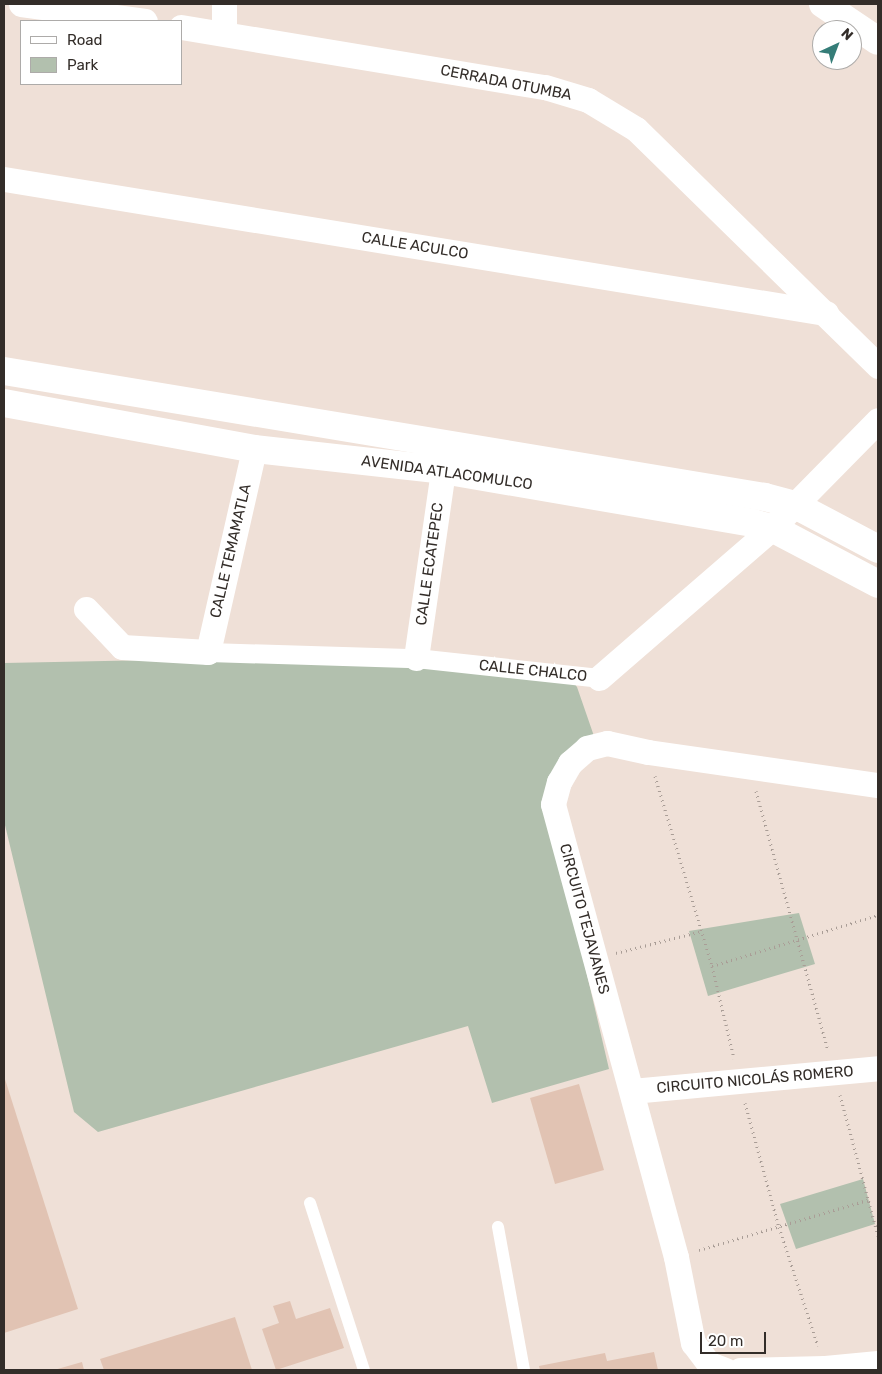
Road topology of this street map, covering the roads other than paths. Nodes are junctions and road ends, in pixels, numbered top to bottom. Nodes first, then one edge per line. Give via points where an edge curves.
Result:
1 (20, 4) edge
2 (224, 4) edge
3 (823, 4) edge
4 (138, 20) edge
5 (182, 27) edge
6 (224, 33) junction
7 (878, 41) edge
8 (4, 179) edge
9 (826, 312) junction
10 (878, 366) edge
11 (8, 376) edge
12 (4, 403) edge
13 (878, 420) edge
14 (254, 449) junction
15 (443, 470) junction
16 (795, 505) junction
17 (772, 528) junction
18 (878, 549) edge
19 (878, 584) edge
20 (86, 609) dead end
21 (208, 652) junction
22 (416, 658) junction
23 (599, 678) joint
24 (878, 786) edge
25 (878, 1068) edge
26 (632, 1091) junction
27 (310, 1203) dead end
28 (498, 1227) dead end
29 (878, 1363) edge
30 (364, 1370) edge
31 (524, 1370) edge
32 (725, 1370) edge
33 (740, 1370) edge

1 - 4 street
2 - 6 street
3 - 7 main road
5 - 6 street, CERRADA OTUMBA
6 - 9 street, CERRADA OTUMBA via 545,87 588,100 636,130
8 - 9 street, CALLE ACULCO
9 - 10 street, CERRADA OTUMBA
11 - 16 main road, AVENIDA ATLACOMULCO via 765,497
12 - 14 main road, AVENIDA ATLACOMULCO
13 - 16 street, CALLE CHALCO
14 - 15 main road, AVENIDA ATLACOMULCO
14 - 21 street, CALLE TEMAMATLA
15 - 17 main road, AVENIDA ATLACOMULCO
15 - 22 street, CALLE ECATEPEC
16 - 17 street, CALLE CHALCO
16 - 18 main road, AVENIDA ATLACOMULCO
17 - 19 main road, AVENIDA ATLACOMULCO
17 - 23 street, CALLE CHALCO
20 - 21 street via 122,647
21 - 22 street, CALLE CHALCO
22 - 23 street, CALLE CHALCO
24 - 26 street, CIRCUITO TEJAVANES via 607,743 587,748 570,763 559,782 553,804
25 - 26 street, CIRCUITO NICOLÁS ROMERO
26 - 32 street, CIRCUITO TEJAVANES via 676,1257 693,1343 708,1364
27 - 30 lane
28 - 31 lane
29 - 33 street

